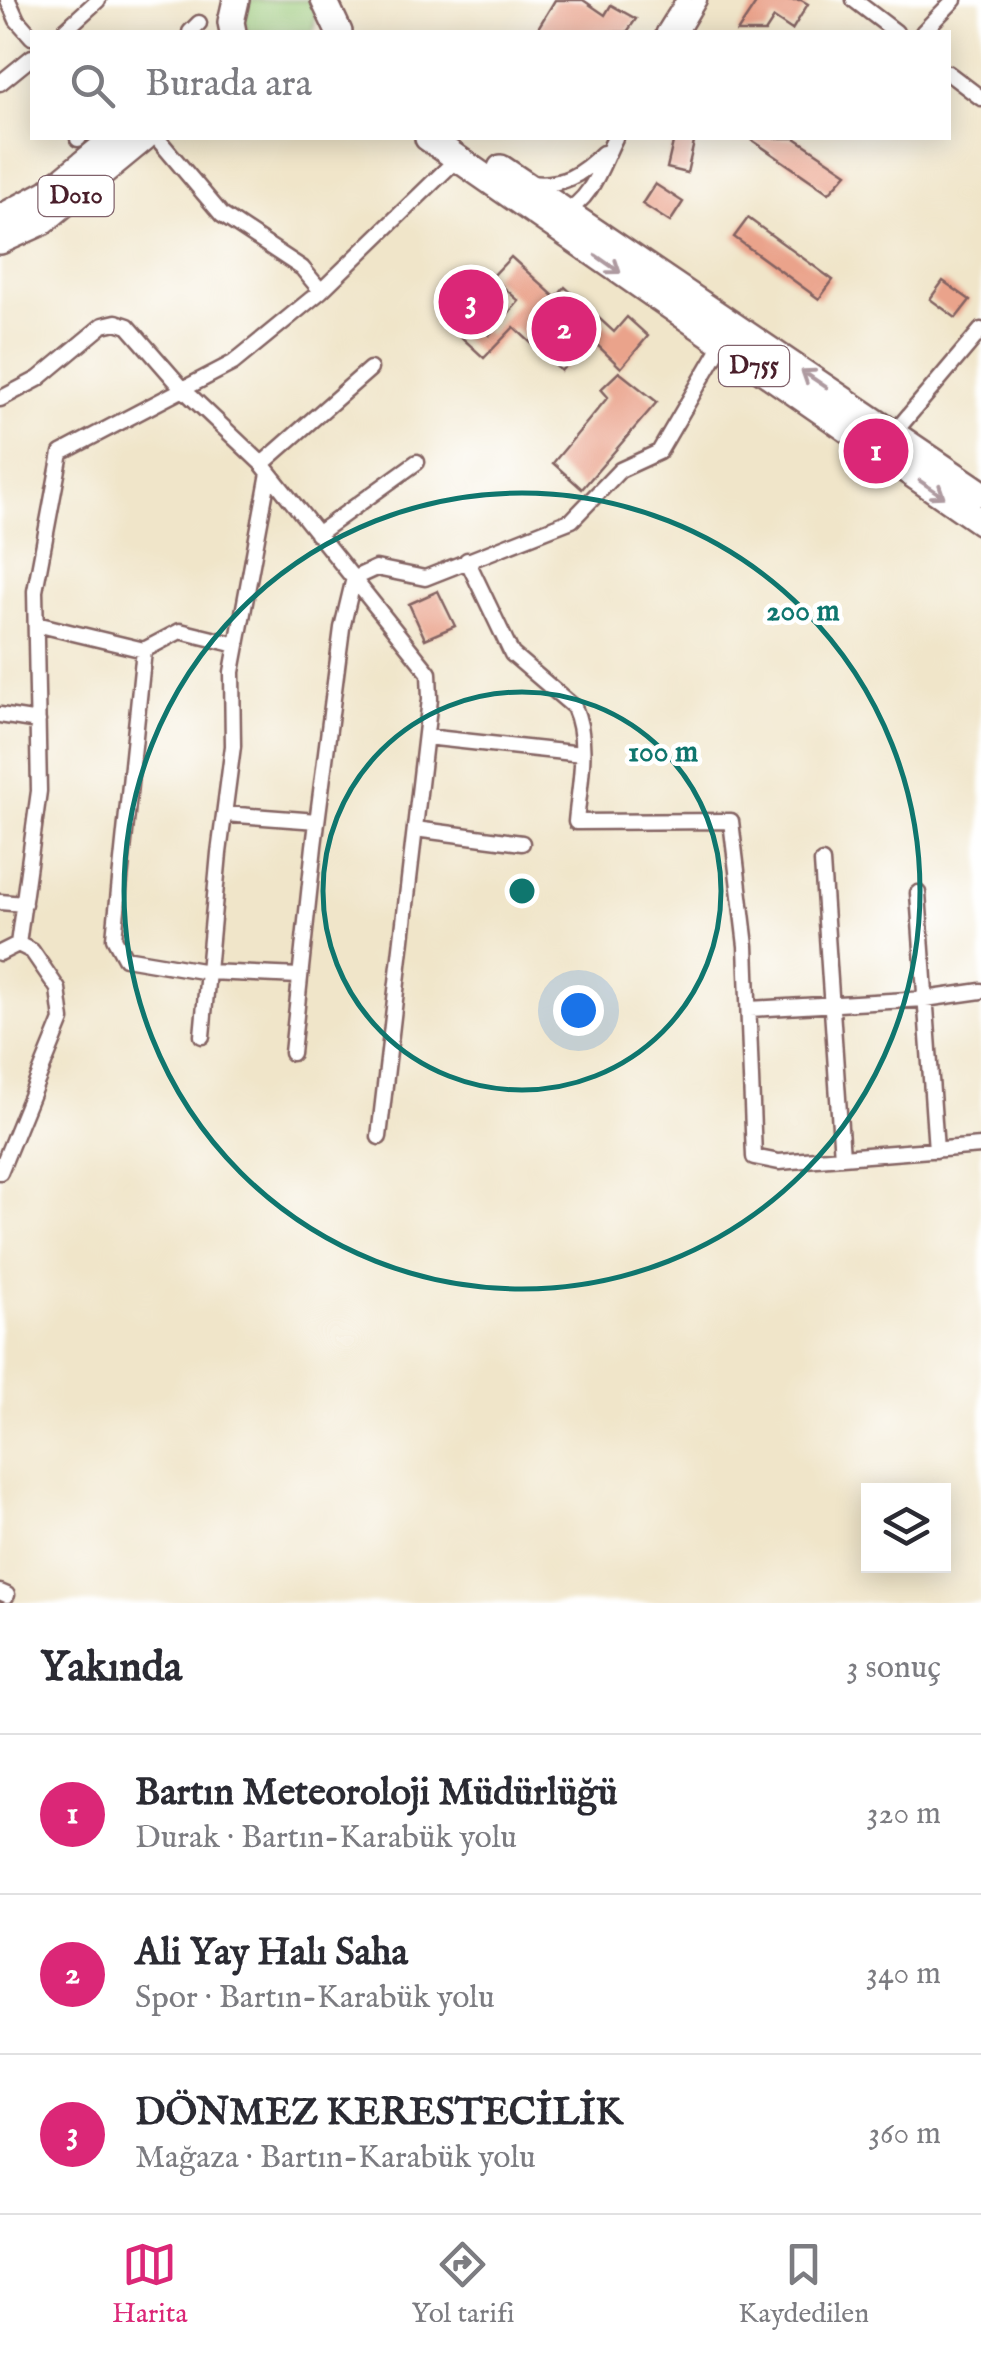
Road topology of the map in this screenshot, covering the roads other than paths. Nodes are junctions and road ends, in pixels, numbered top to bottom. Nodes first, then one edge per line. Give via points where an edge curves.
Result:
1 (8, 0) edge
2 (98, 0) edge
3 (684, 0) edge
4 (700, 0) edge
5 (854, 0) edge
6 (954, 0) edge
7 (65, 30) edge
8 (665, 30) edge
9 (681, 30) edge
10 (893, 30) edge
11 (925, 30) edge
12 (30, 35) edge
13 (30, 59) edge
14 (951, 75) edge
15 (0, 83) edge
16 (981, 98) edge
17 (112, 140) edge
18 (142, 140) edge
19 (159, 140) edge
20 (613, 142) edge
21 (456, 148) edge
22 (521, 182) junction
23 (589, 190) junction
24 (528, 208) junction
25 (566, 211) junction
26 (0, 218) edge
27 (592, 228) junction
28 (0, 241) edge
29 (322, 291) junction
30 (981, 330) edge
31 (722, 344) junction
32 (370, 369) dead end
33 (183, 388) junction
34 (0, 399) edge
35 (894, 434) junction
36 (417, 462) dead end
37 (265, 468) junction
38 (981, 493) edge
39 (981, 522) edge
40 (317, 534) junction
41 (468, 560) junction
42 (354, 578) junction
43 (36, 624) junction
44 (237, 646) junction
45 (144, 650) junction
46 (0, 715) edge
47 (38, 721) junction
48 (426, 737) junction
49 (582, 754) junction
50 (224, 814) junction
51 (317, 822) junction
52 (415, 829) junction
53 (522, 843) dead end
54 (822, 862) dead end
55 (918, 893) dead end
56 (0, 902) edge
57 (24, 904) junction
58 (18, 944) junction
59 (0, 953) edge
60 (208, 972) junction
61 (300, 976) junction
62 (981, 991) edge
63 (925, 999) junction
64 (832, 1004) junction
65 (750, 1009) junction
66 (202, 1036) dead end
67 (292, 1053) dead end
68 (378, 1137) dead end
69 (981, 1146) edge
70 (936, 1150) junction
71 (842, 1157) junction
72 (0, 1172) edge

1 - 12 street
2 - 7 street
3 - 8 street
4 - 9 street
5 - 10 street
6 - 11 street
13 - 15 street
14 - 16 street
17 - 26 highway, D010 via 47,193
18 - 28 highway, D010 via 42,222
19 - 29 street via 222,215 302,268
20 - 22 street via 569,181
20 - 23 street
21 - 22 highway, D755
21 - 24 highway, D755
21 - 29 street
22 - 25 highway, D755
23 - 25 street
23 - 27 street via 583,205
24 - 25 street
24 -> 31 highway, D755
25 - 27 highway, D755
35 -> 27 highway, D755
29 - 33 street via 233,363
30 - 35 street
31 -> 39 highway, D755
31 - 41 street via 659,452 620,470 572,520
32 - 37 street
33 - 34 street via 128,326 116,322 23,390
33 - 37 street
33 - 43 street via 61,453 35,591
35 - 38 highway, D755
36 - 40 street
37 - 40 street
37 - 44 street
40 - 42 street
41 - 42 street via 425,578 376,568
41 - 49 street via 512,654 574,707
42 - 48 street via 429,673
42 - 51 street
43 - 45 street
43 - 47 street
44 - 45 street via 180,631
44 - 50 street
45 - 60 street via 114,938 125,958
46 - 47 street
47 - 57 street via 39,791
48 - 49 street
48 - 52 street
49 - 65 street via 576,822 731,820
50 - 51 street
50 - 60 street
51 - 61 street
52 - 53 street
52 - 68 street
54 - 64 street
55 - 63 street
56 - 57 street
57 - 58 street
58 - 59 street
58 - 72 street via 32,951 58,989 62,1020
60 - 61 street
60 - 66 street
61 - 67 street
62 - 63 street
63 - 64 street
63 - 70 street
64 - 65 street
64 - 71 street
65 - 71 street via 754,1157
69 - 70 street
70 - 71 street

